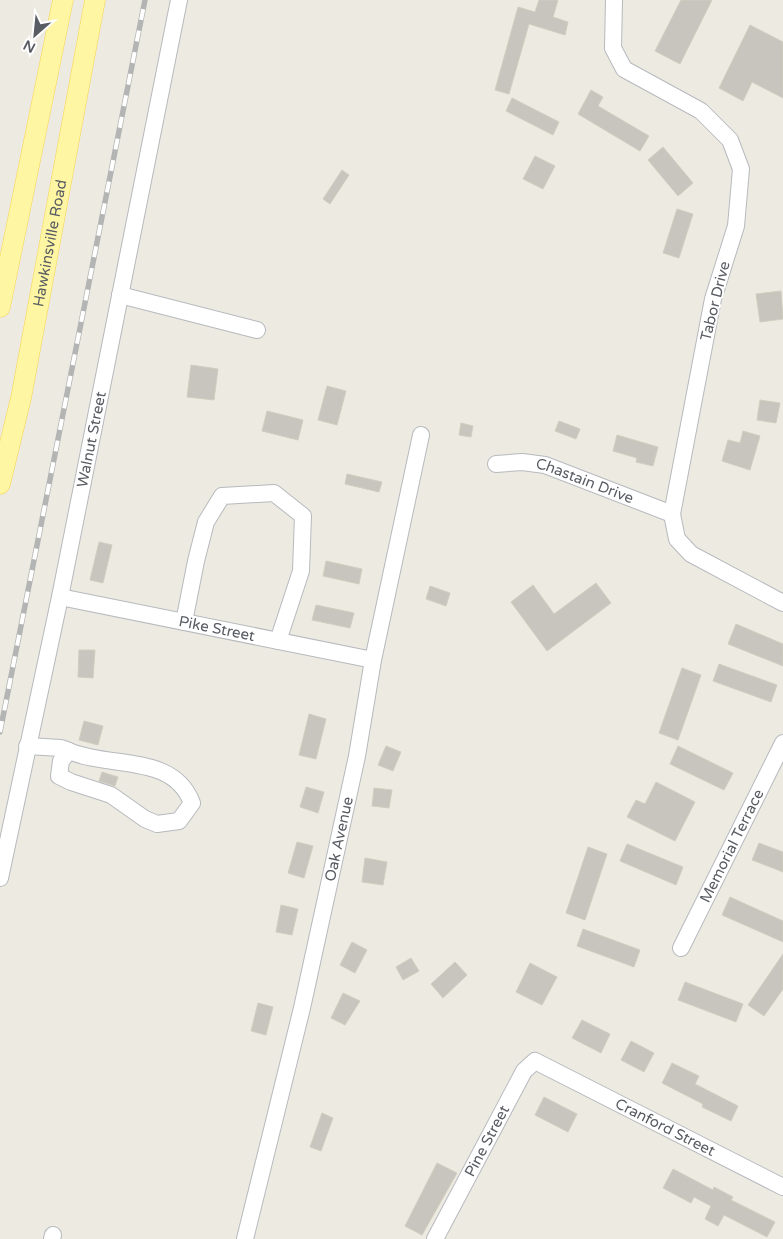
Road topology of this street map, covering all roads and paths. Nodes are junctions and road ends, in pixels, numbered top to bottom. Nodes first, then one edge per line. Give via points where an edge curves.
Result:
1 (63, 0) edge
2 (95, 0) edge
3 (179, 0) edge
4 (614, 0) edge
5 (120, 295) junction
6 (0, 307) edge
7 (257, 330) dead end
8 (421, 435) dead end
9 (496, 464) dead end
10 (0, 484) edge
11 (672, 514) junction
12 (60, 597) junction
13 (783, 603) edge
14 (184, 622) junction
15 (278, 641) junction
16 (374, 660) junction
17 (783, 744) edge
18 (27, 746) junction
19 (69, 751) junction
20 (0, 878) edge
21 (681, 948) dead end
22 (550, 1066) joint
23 (783, 1187) edge
24 (245, 1239) edge
25 (435, 1239) edge

1 - 6 main road
2 - 10 main road, Hawkinsville Road via 21,398
3 - 5 street, Walnut Street
4 - 11 street, Tabor Drive via 613,48 624,69 701,111 730,140 741,169 736,226 713,299
5 - 7 street
5 - 12 street, Walnut Street
8 - 16 street, Oak Avenue
9 - 11 street, Chastain Drive via 545,464
11 - 13 street, Tabor Drive via 677,539 690,554
12 - 14 street, Pike Street
12 - 18 street, Walnut Street
14 - 15 street, Pike Street
14 - 15 street via 206,522 222,496 274,494 304,516 301,571
15 - 16 street, Pike Street
16 - 24 street, Oak Avenue via 302,1008
17 - 21 street, Memorial Terrace
18 - 19 street
18 - 20 street, Walnut Street
19 - 19 street via 101,761 152,767 173,775 187,789 192,803 179,821 157,824 145,819 111,795 59,776 61,761
22 - 23 street, Cranford Street
22 - 25 street, Pine Street via 535,1061 524,1071

